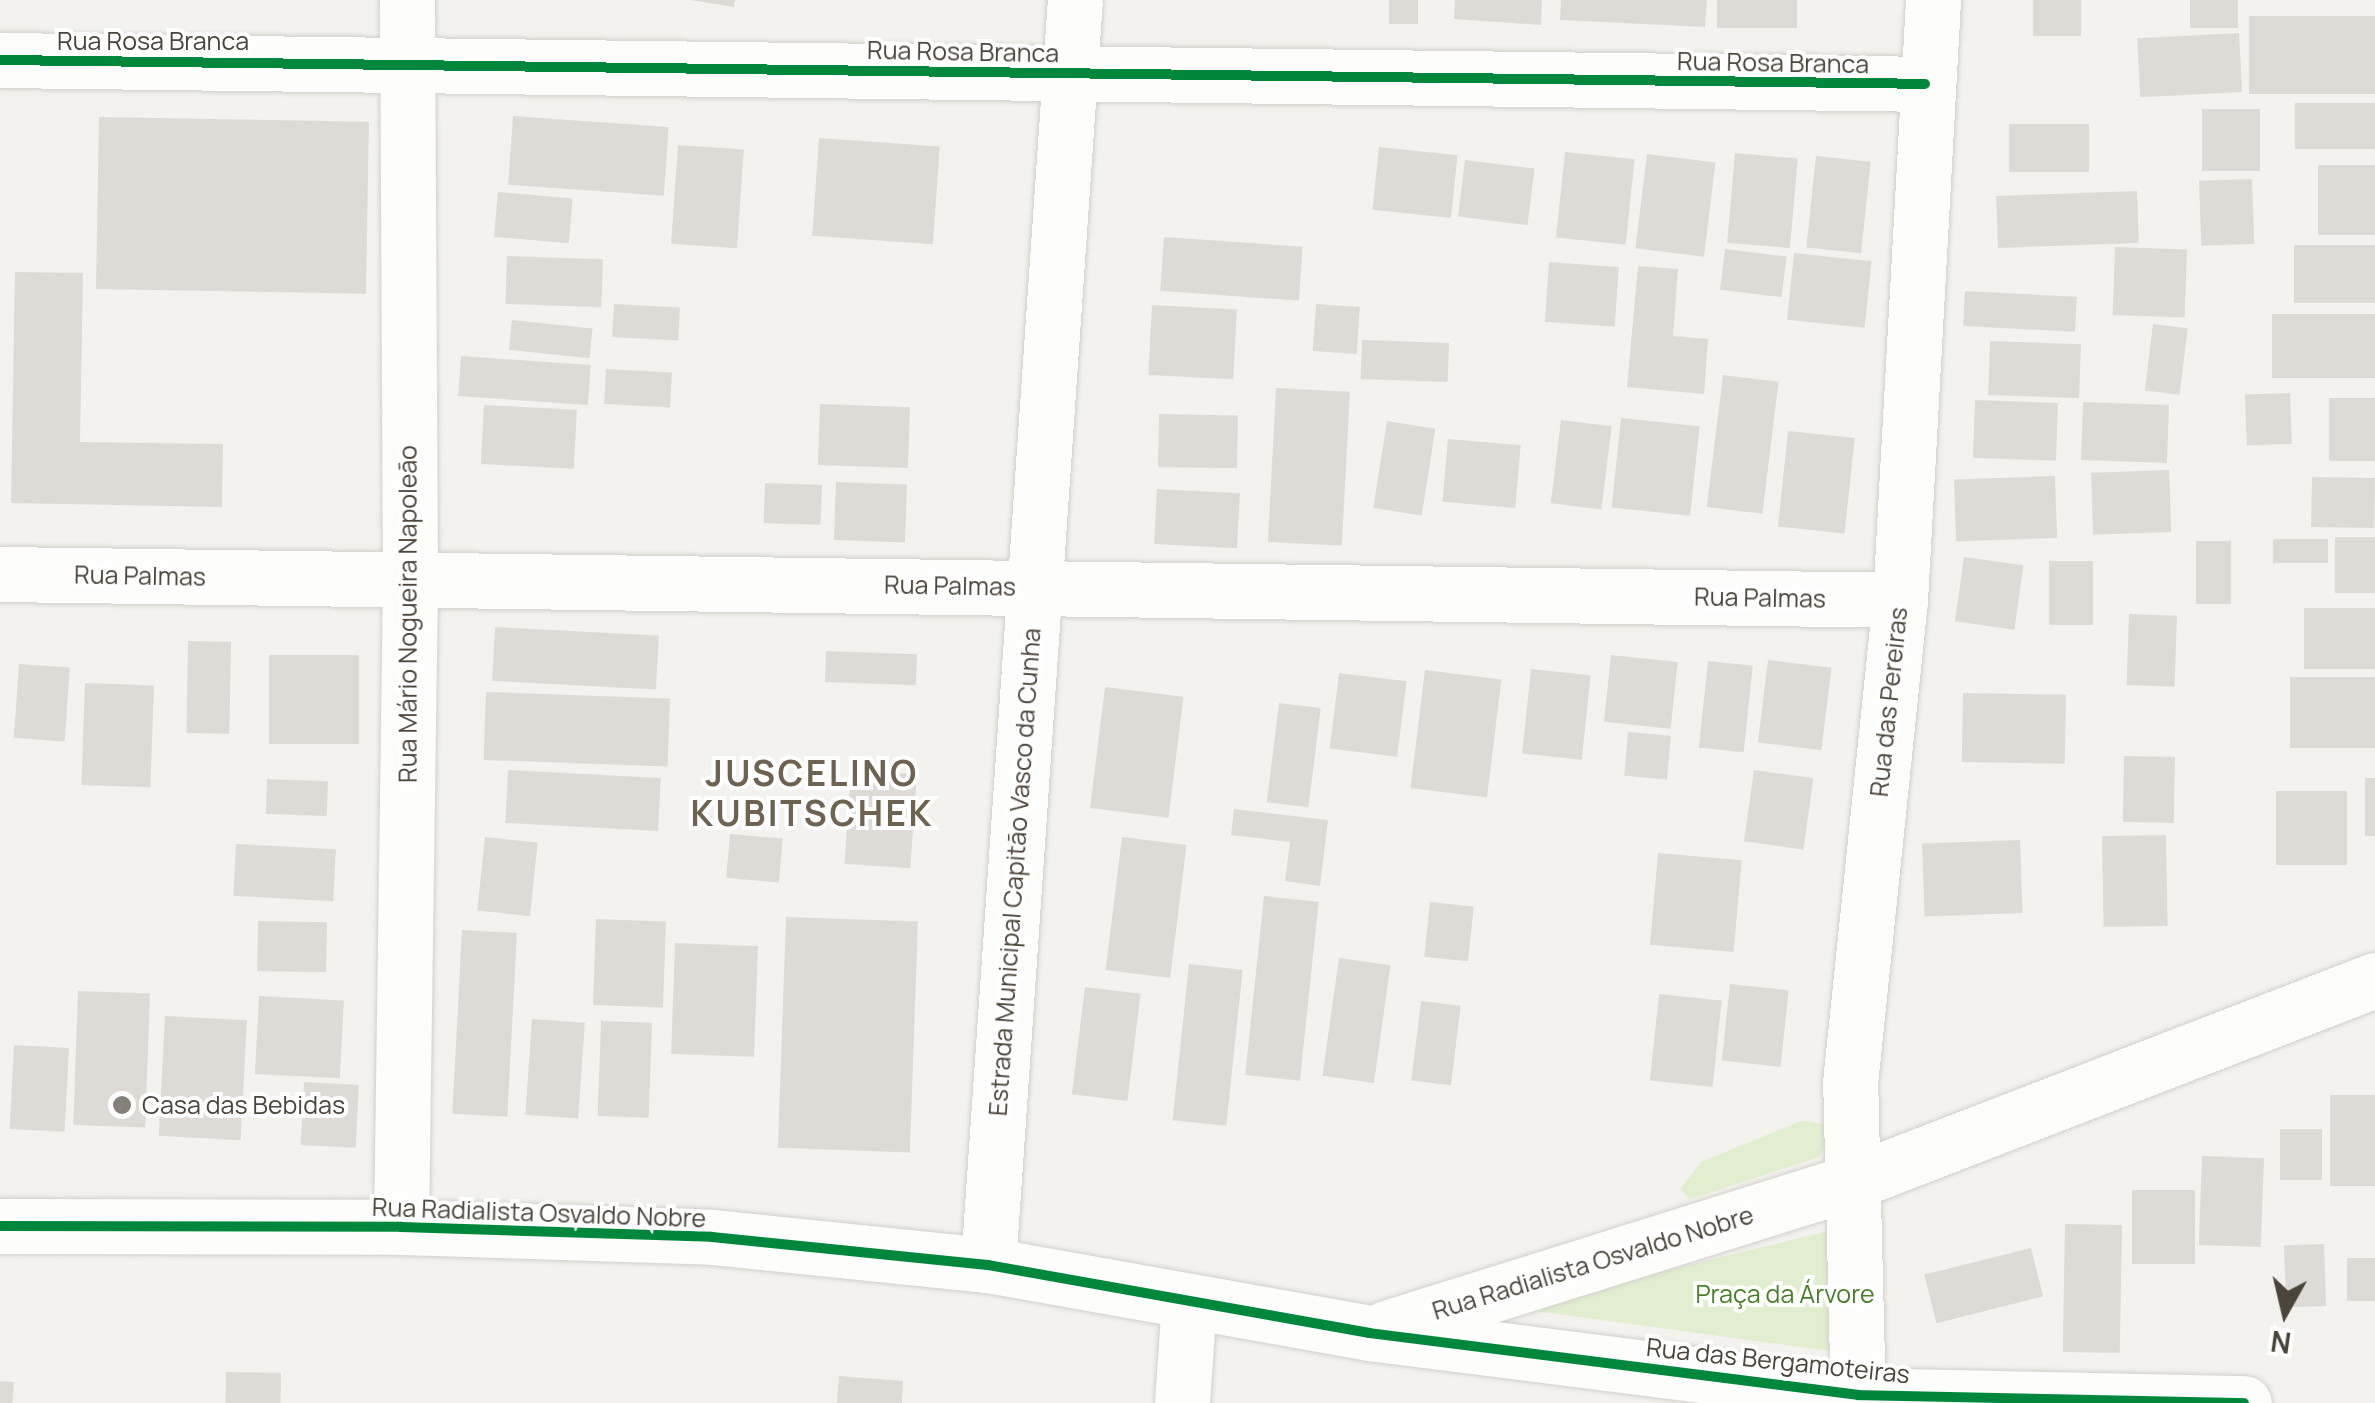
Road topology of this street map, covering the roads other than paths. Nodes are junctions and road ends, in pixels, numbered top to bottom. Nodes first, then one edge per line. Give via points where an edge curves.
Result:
1 (408, 0) edge
2 (1075, 0) edge
3 (1933, 0) edge
4 (0, 60) edge
5 (407, 63) junction
6 (1070, 74) junction
7 (1925, 84) junction
8 (0, 574) edge
9 (410, 579) junction
10 (1034, 588) junction
11 (1900, 600) junction
12 (2375, 980) edge
13 (1852, 1182) junction
14 (0, 1226) edge
15 (401, 1227) junction
16 (988, 1265) junction
17 (1189, 1301) junction
18 (1369, 1333) junction
19 (1858, 1399) edge
20 (1182, 1403) edge
21 (2244, 1403) edge

1 - 5 street, Rua Mário Nogueira Napoleão
2 - 6 street, Estrada Municipal Capitão Vasco da Cunha
3 - 7 street, Rua das Pereiras
4 - 5 street, Rua Rosa Branca
5 - 6 street, Rua Rosa Branca
5 - 9 street, Rua Mário Nogueira Napoleão
6 - 7 street, Rua Rosa Branca
6 - 10 street, Estrada Municipal Capitão Vasco da Cunha
7 - 11 street, Rua das Pereiras
8 - 9 street, Rua Palmas
9 - 10 street, Rua Palmas
9 - 15 street, Rua Mário Nogueira Napoleão
10 - 11 street, Rua Palmas
10 - 16 street, Estrada Municipal Capitão Vasco da Cunha
11 - 13 street, Rua das Pereiras via 1850,1083
12 - 13 street, Rua Radialista Osvaldo Nobre
13 - 18 street, Rua Radialista Osvaldo Nobre
13 - 19 street, Rua das Pereiras
14 - 15 street, Rua Radialista Osvaldo Nobre
15 - 16 street, Rua Radialista Osvaldo Nobre via 712,1238
16 - 17 street, Rua Radialista Osvaldo Nobre
17 - 18 street, Rua Radialista Osvaldo Nobre
17 - 20 street
18 - 19 street, Rua das Bergamoteiras
19 - 21 street, Rua das Bergamoteiras

